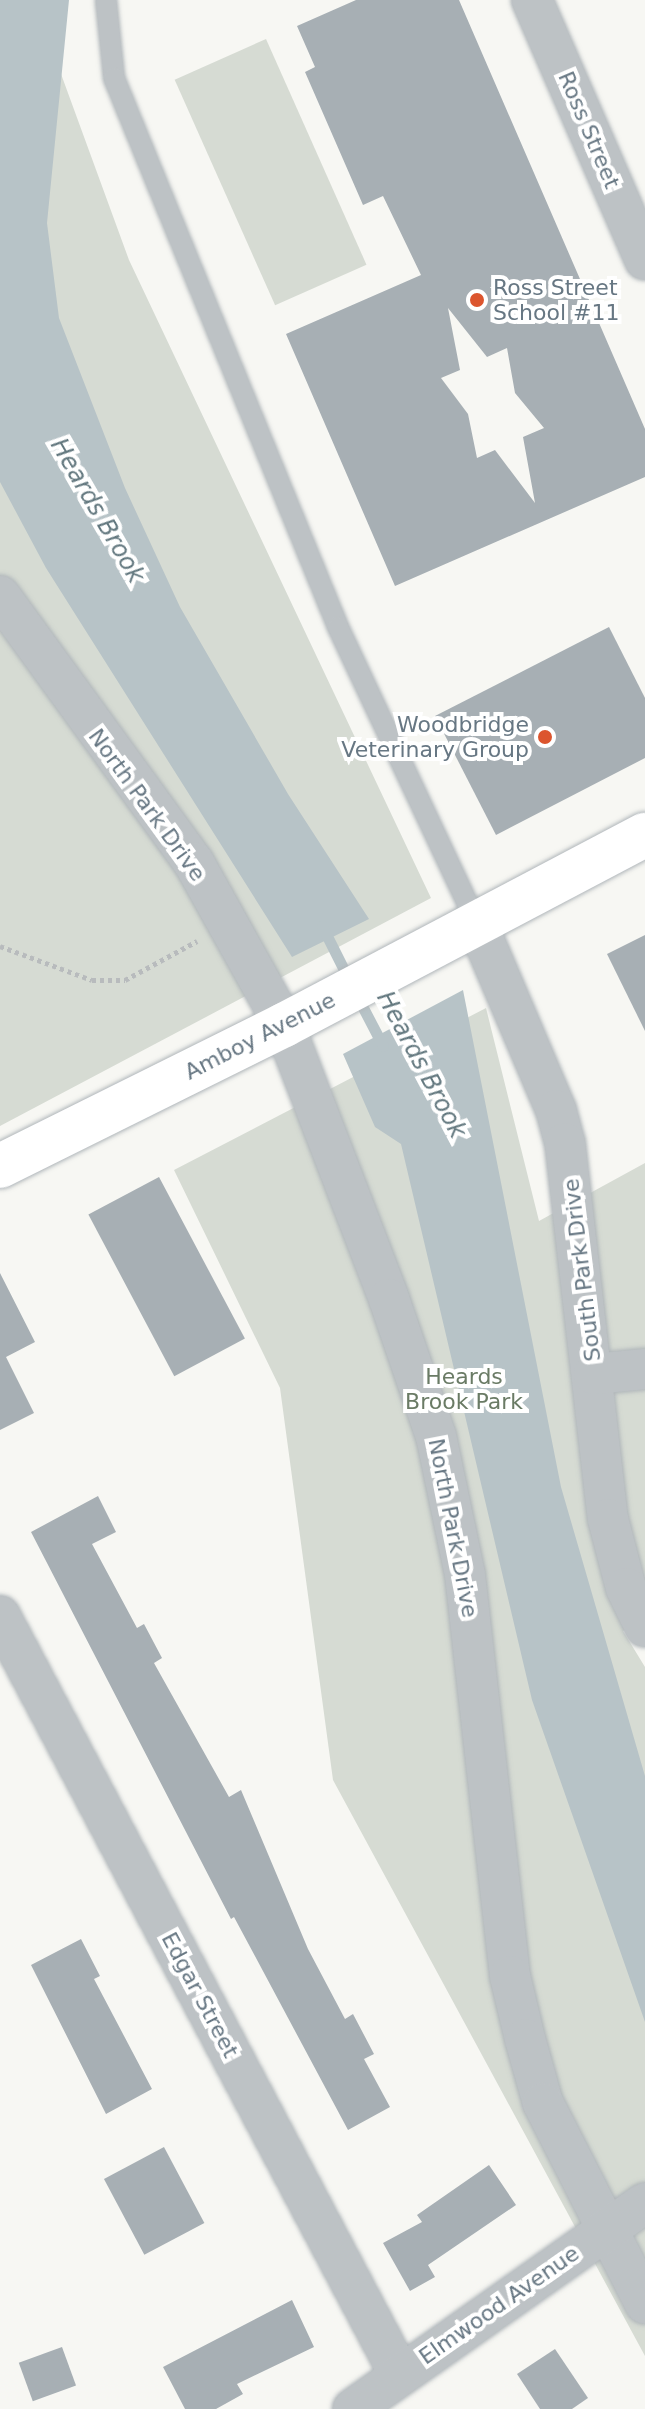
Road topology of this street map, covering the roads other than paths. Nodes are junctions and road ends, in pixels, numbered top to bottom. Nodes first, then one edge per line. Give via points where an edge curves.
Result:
1 (106, 0) edge
2 (532, 0) edge
3 (645, 260) edge
4 (0, 596) edge
5 (645, 835) edge
6 (477, 924) junction
7 (302, 1016) junction
8 (0, 1166) edge
9 (645, 1369) edge
10 (594, 1374) junction
11 (0, 1616) edge
12 (645, 1627) edge
13 (645, 2203) edge
14 (608, 2229) junction
15 (645, 2303) edge
16 (400, 2375) junction
17 (353, 2409) edge

1 - 6 lane via 114,78 357,673
2 - 3 street, Ross Street
4 - 7 street, North Park Drive via 194,863 226,926
5 - 6 main road, Amboy Avenue
6 - 7 main road, Amboy Avenue
6 - 10 street, South Park Drive via 565,1143
7 - 8 main road, Amboy Avenue
7 - 14 street, North Park Drive via 436,1436 476,1643 510,1976 543,2103
9 - 10 street
10 - 12 street, South Park Drive via 608,1519 626,1588
11 - 16 street, Edgar Street
13 - 14 street, Elmwood Avenue
14 - 15 street, North Park Drive
14 - 16 street, Elmwood Avenue
16 - 17 street, Elmwood Avenue

